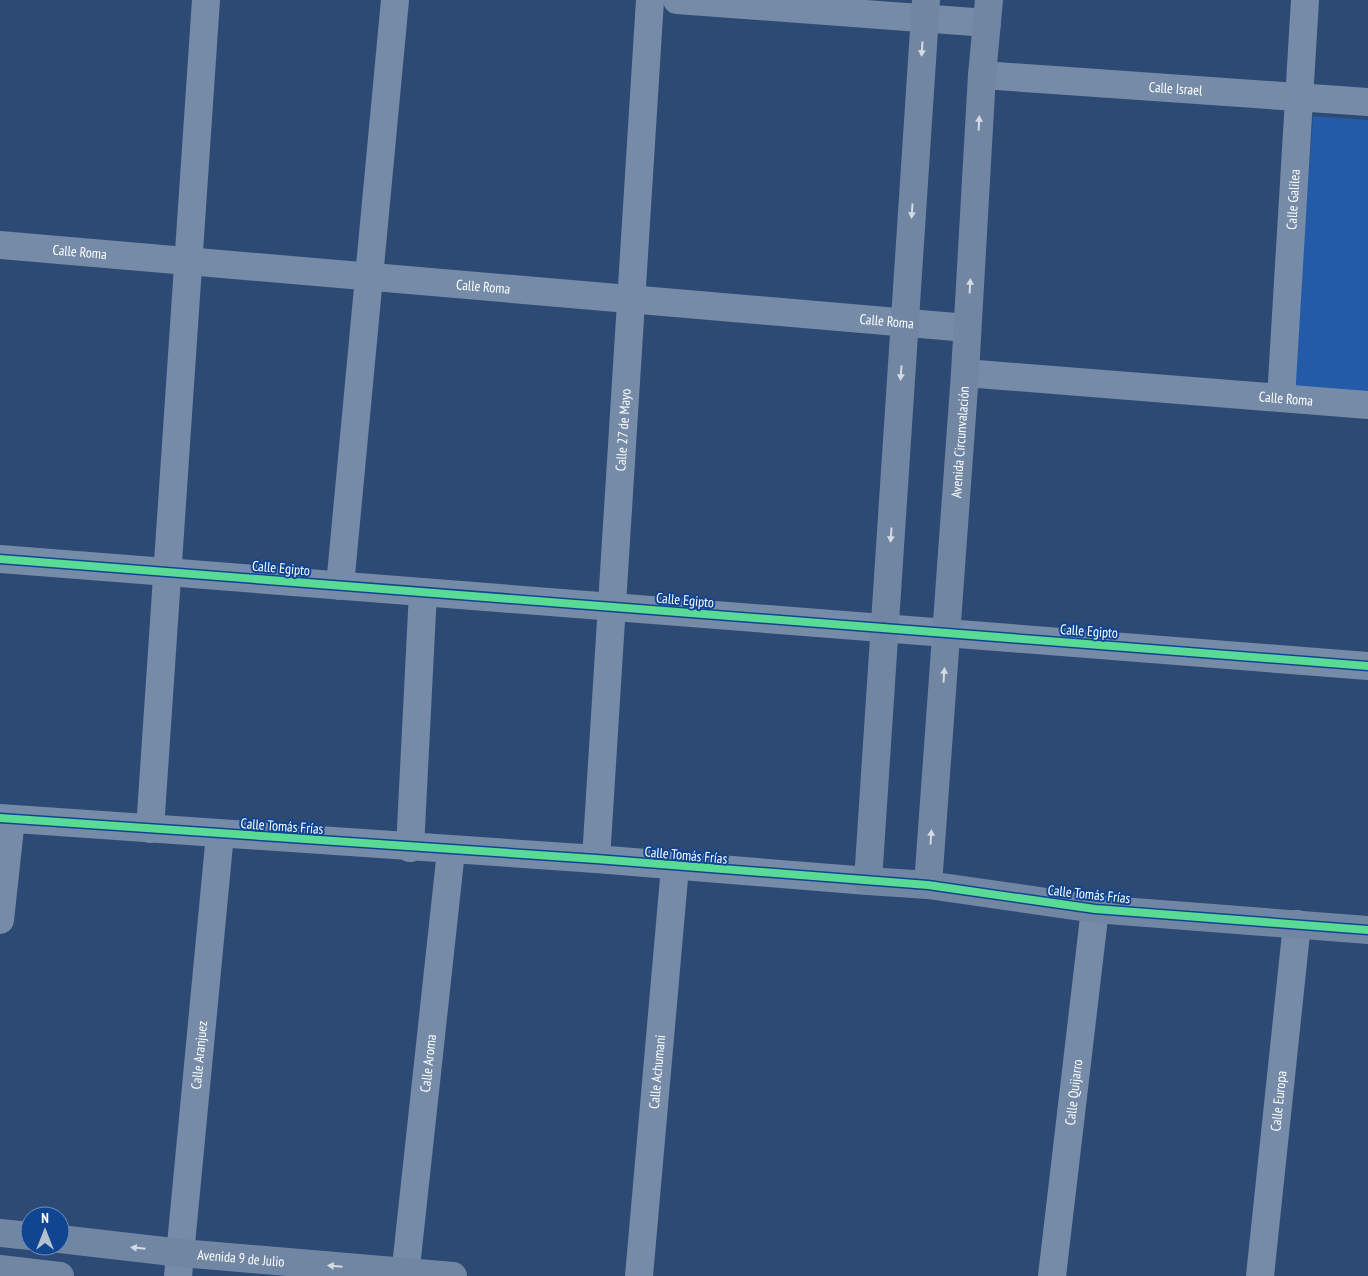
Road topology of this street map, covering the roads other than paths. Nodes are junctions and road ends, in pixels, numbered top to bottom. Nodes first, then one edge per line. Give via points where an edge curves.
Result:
1 (206, 0) edge
2 (395, 0) edge
3 (650, 0) edge
4 (677, 0) edge
5 (1304, 0) edge
6 (925, 9) edge
7 (988, 11) edge
8 (982, 75) junction
9 (1299, 97) junction
10 (1368, 102) edge
11 (0, 245) edge
12 (188, 261) junction
13 (368, 277) junction
14 (631, 299) junction
15 (904, 323) junction
16 (968, 328) junction
17 (965, 373) junction
18 (1281, 398) junction
19 (1368, 405) edge
20 (0, 559) edge
21 (168, 572) junction
22 (340, 586) junction
23 (423, 592) junction
24 (612, 607) junction
25 (885, 628) junction
26 (947, 633) junction
27 (1368, 666) edge
28 (5, 818) edge
29 (150, 829) junction
30 (220, 834) junction
31 (410, 848) junction
32 (451, 851) junction
33 (596, 859) junction
34 (675, 867) junction
35 (868, 881) junction
36 (928, 885) junction
37 (1095, 909) junction
38 (0, 920) edge
39 (1297, 924) junction
40 (1368, 930) edge
41 (0, 1233) edge
42 (20, 1235) edge
43 (70, 1241) edge
44 (179, 1264) edge
45 (0, 1269) edge
46 (405, 1274) edge
47 (60, 1276) edge
48 (453, 1276) edge
49 (639, 1276) edge
50 (1052, 1276) edge
51 (1260, 1276) edge

1 - 12 street
2 - 13 street
3 - 14 street, Calle 27 de Mayo
4 - 6 street
5 - 9 street, Calle Galilea
6 - 7 street
6 -> 15 street
7 - 8 street, Avenida Circunvalación
8 - 9 street, Calle Israel
16 -> 8 street, Avenida Circunvalación
9 - 10 street, Calle Israel
9 - 18 street, Calle Galilea
11 - 12 street, Calle Roma
12 - 13 street, Calle Roma
12 - 21 street
13 - 14 street, Calle Roma
13 - 22 street
14 - 15 street, Calle Roma
14 - 24 street, Calle 27 de Mayo
15 - 16 street, Calle Roma
15 -> 25 street
16 - 17 street, Avenida Circunvalación
17 - 18 street, Calle Roma
17 - 26 street, Avenida Circunvalación
18 - 19 street, Calle Roma
20 - 21 street, Calle Egipto
21 - 22 street, Calle Egipto
21 - 29 street
22 - 23 street, Calle Egipto
23 - 24 street, Calle Egipto
23 - 31 street
24 - 25 street, Calle Egipto
24 - 33 street, Calle 27 de Mayo
25 - 26 street, Calle Egipto
25 - 35 street
26 - 27 street, Calle Egipto
36 -> 26 street, Avenida Circunvalación
28 - 29 street, Calle Tomás Frías
28 - 38 street
29 - 30 street, Calle Tomás Frías
30 - 31 street, Calle Tomás Frías
30 - 44 street, Calle Aranjuez
31 - 32 street, Calle Tomás Frías
32 - 33 street, Calle Tomás Frías
32 - 46 street, Calle Aroma
33 - 34 street, Calle Tomás Frías
34 - 35 street, Calle Tomás Frías
34 - 49 street, Calle Achumani
35 - 36 street, Calle Tomás Frías
36 - 37 street, Calle Tomás Frías
37 - 39 street, Calle Tomás Frías
37 - 50 street, Calle Quijarro
39 - 40 street, Calle Tomás Frías
39 - 51 street, Calle Europa
41 - 42 street
44 -> 43 street, Avenida 9 de Julio
46 -> 44 street, Avenida 9 de Julio
45 - 47 street
46 - 48 street, Avenida 9 de Julio

